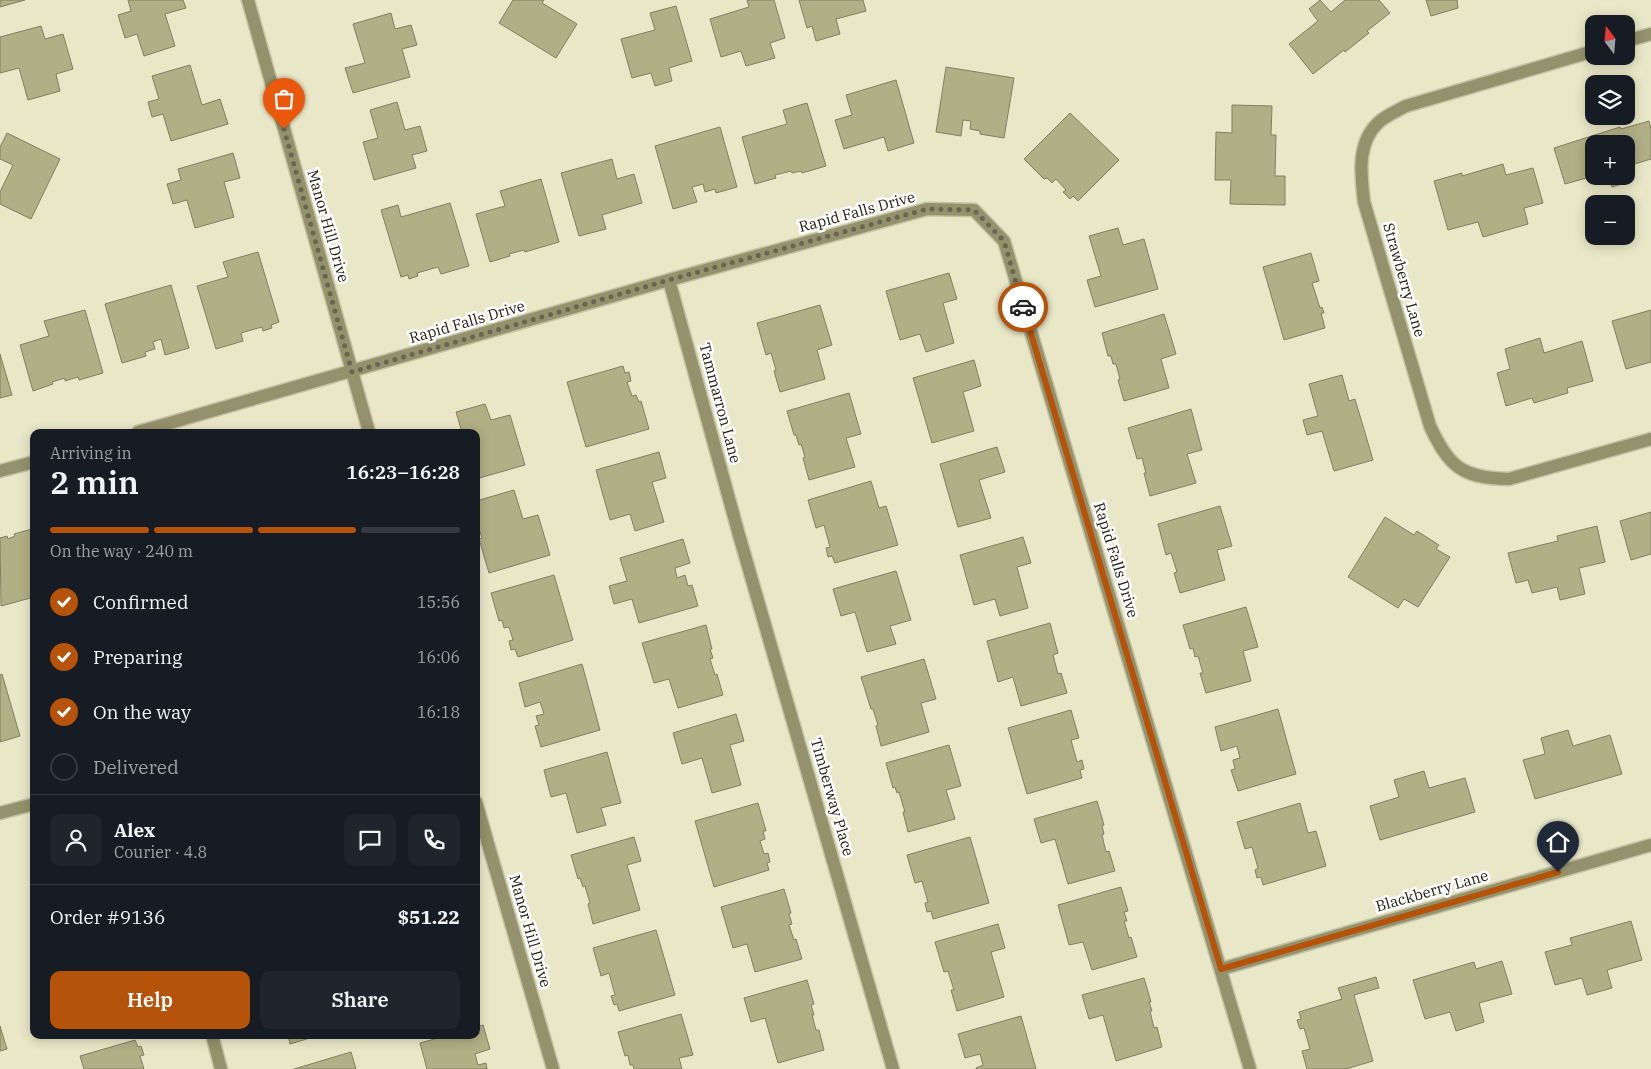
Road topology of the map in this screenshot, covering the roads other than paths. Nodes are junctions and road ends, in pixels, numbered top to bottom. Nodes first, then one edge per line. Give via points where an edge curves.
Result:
1 (248, 0) edge
2 (1651, 34) edge
3 (1635, 38) edge
4 (1585, 54) edge
5 (669, 280) junction
6 (352, 372) junction
7 (149, 429) edge
8 (368, 429) edge
9 (1651, 438) edge
10 (30, 463) edge
11 (0, 471) edge
12 (739, 535) joint
13 (30, 805) edge
14 (0, 813) edge
15 (480, 816) edge
16 (1651, 845) edge
17 (1221, 969) junction
18 (213, 1039) edge
19 (221, 1069) edge
20 (554, 1069) edge
21 (893, 1069) edge
22 (1250, 1069) edge

1 - 6 street, Manor Hill Drive
2 - 3 street
4 - 9 street, Strawberry Lane via 1406,106 1378,122 1362,150 1360,171 1364,202 1430,426 1441,450 1451,462 1474,475 1509,479
5 - 6 street, Rapid Falls Drive
5 - 12 street, Tammarron Lane
5 - 17 street, Rapid Falls Drive via 927,209 974,210 1004,241
6 - 7 street, Rapid Falls Drive
6 - 8 street, Manor Hill Drive
10 - 11 street
12 - 21 street, Timberway Place
13 - 14 street
15 - 20 street, Manor Hill Drive
16 - 17 street, Blackberry Lane
17 - 22 street, Rapid Falls Drive
18 - 19 street

